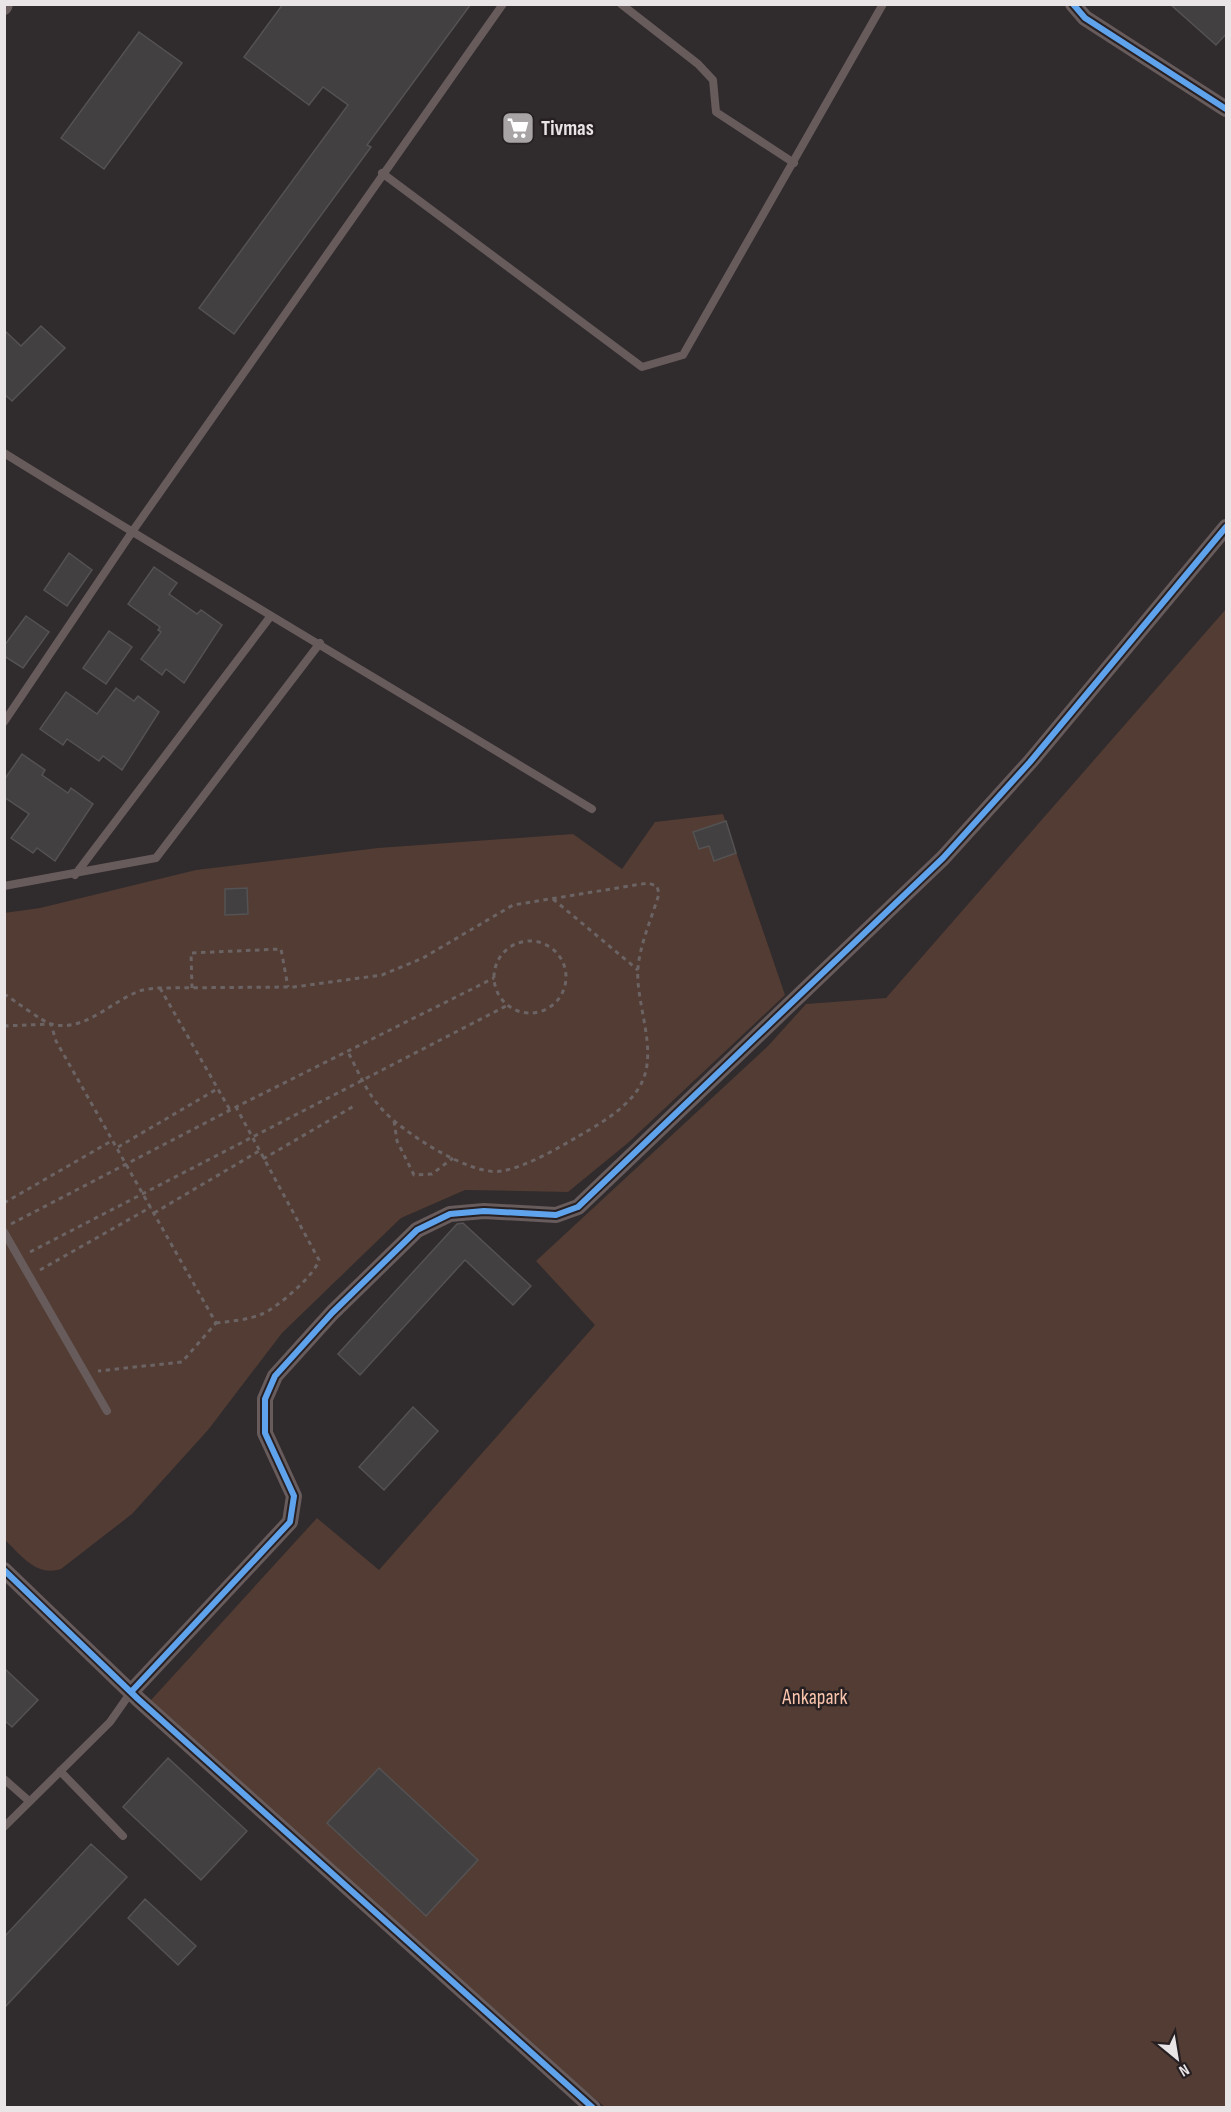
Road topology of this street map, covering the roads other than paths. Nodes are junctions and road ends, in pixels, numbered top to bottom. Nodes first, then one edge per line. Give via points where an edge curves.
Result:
1 (503, 4) edge
2 (621, 4) edge
3 (884, 4) edge
4 (1073, 4) edge
5 (1227, 109) edge
6 (794, 163) junction
7 (382, 173) junction
8 (4, 453) edge
9 (1227, 527) edge
10 (132, 532) junction
11 (270, 617) junction
12 (320, 643) junction
13 (4, 722) edge
14 (592, 809) dead end
15 (75, 874) junction
16 (4, 886) edge
17 (4, 1232) edge
18 (107, 1411) dead end
19 (4, 1570) edge
20 (131, 1692) junction
21 (60, 1771) junction
22 (4, 1779) edge
23 (29, 1801) junction
24 (4, 1827) edge
25 (123, 1836) dead end
26 (593, 2108) edge

1 - 7 lane
2 - 6 lane via 713,80 716,112
3 - 6 lane
4 - 5 street via 1085,18
6 - 7 lane via 683,355 642,368
7 - 10 lane
8 - 10 lane
9 - 20 street via 943,858 579,1207 556,1215 484,1211 450,1214 417,1230 332,1313 275,1376 265,1399 265,1433 294,1496 290,1522
10 - 11 lane
10 - 13 lane
11 - 12 lane
11 - 15 lane
12 - 14 lane
12 - 15 lane via 156,858
15 - 16 lane
17 - 18 lane
19 - 20 street
20 - 21 lane via 110,1722
20 - 26 street
21 - 23 lane
21 - 25 lane
22 - 23 lane
23 - 24 lane

